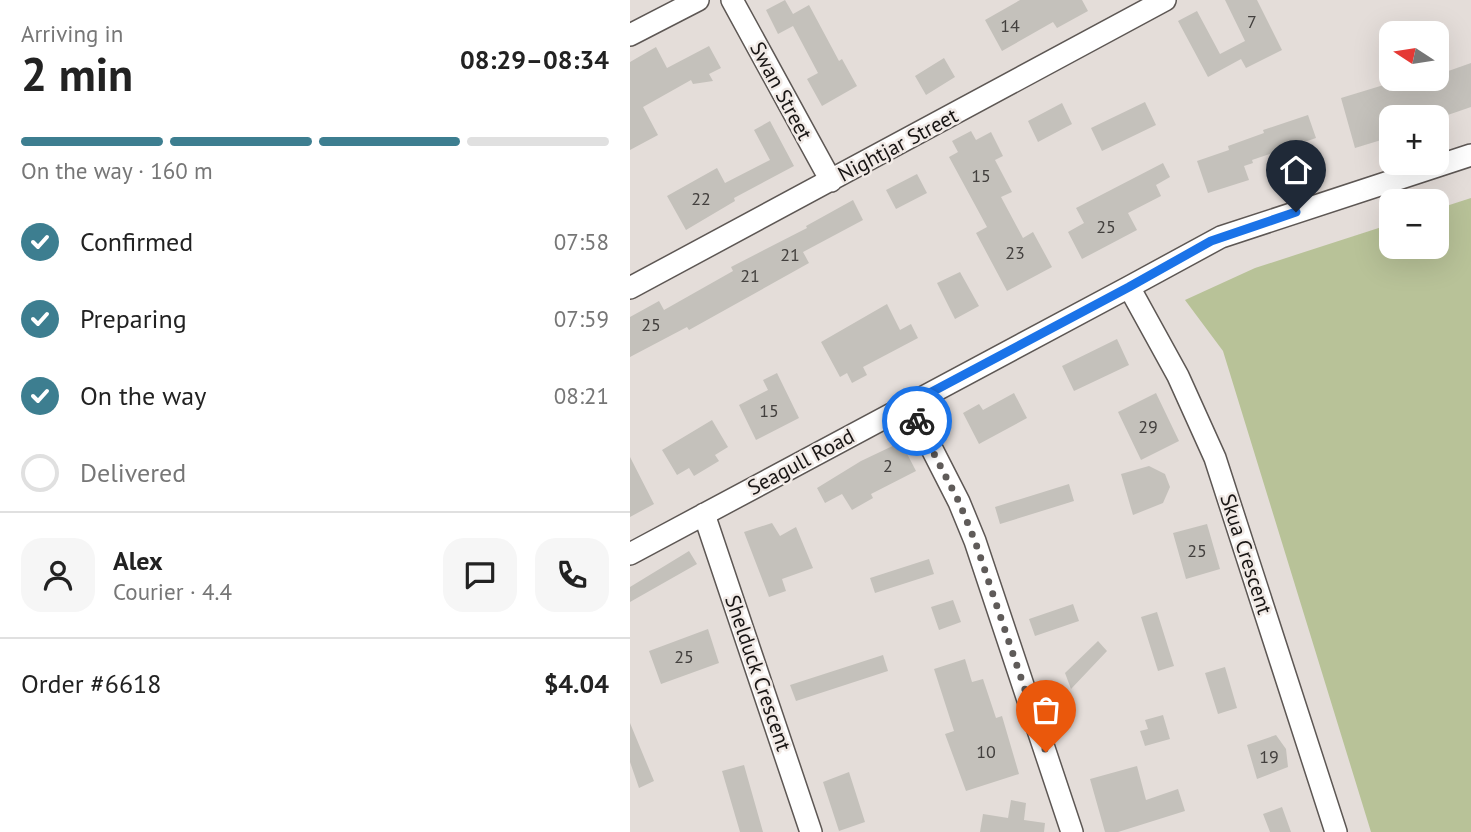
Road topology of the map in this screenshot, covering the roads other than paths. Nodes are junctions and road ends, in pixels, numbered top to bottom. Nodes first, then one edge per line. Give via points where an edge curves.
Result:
1 (698, 0) edge
2 (732, 0) edge
3 (1165, 0) edge
4 (630, 35) edge
5 (1471, 155) edge
6 (831, 181) junction
7 (1129, 287) junction
8 (630, 288) edge
9 (909, 404) junction
10 (704, 514) junction
11 (630, 554) edge
12 (811, 832) edge
13 (1072, 832) edge
14 (1336, 832) edge

1 - 4 street
2 - 6 street, Swan Street
3 - 6 street, Nightjar Street
5 - 7 street, Seagull Road via 1221,237
6 - 8 street, Nightjar Street
7 - 9 street, Seagull Road
7 - 14 street, Skua Crescent via 1178,376 1215,458
9 - 10 street, Seagull Road
9 - 13 street via 975,541
10 - 11 street, Seagull Road
10 - 12 street, Shelduck Crescent

